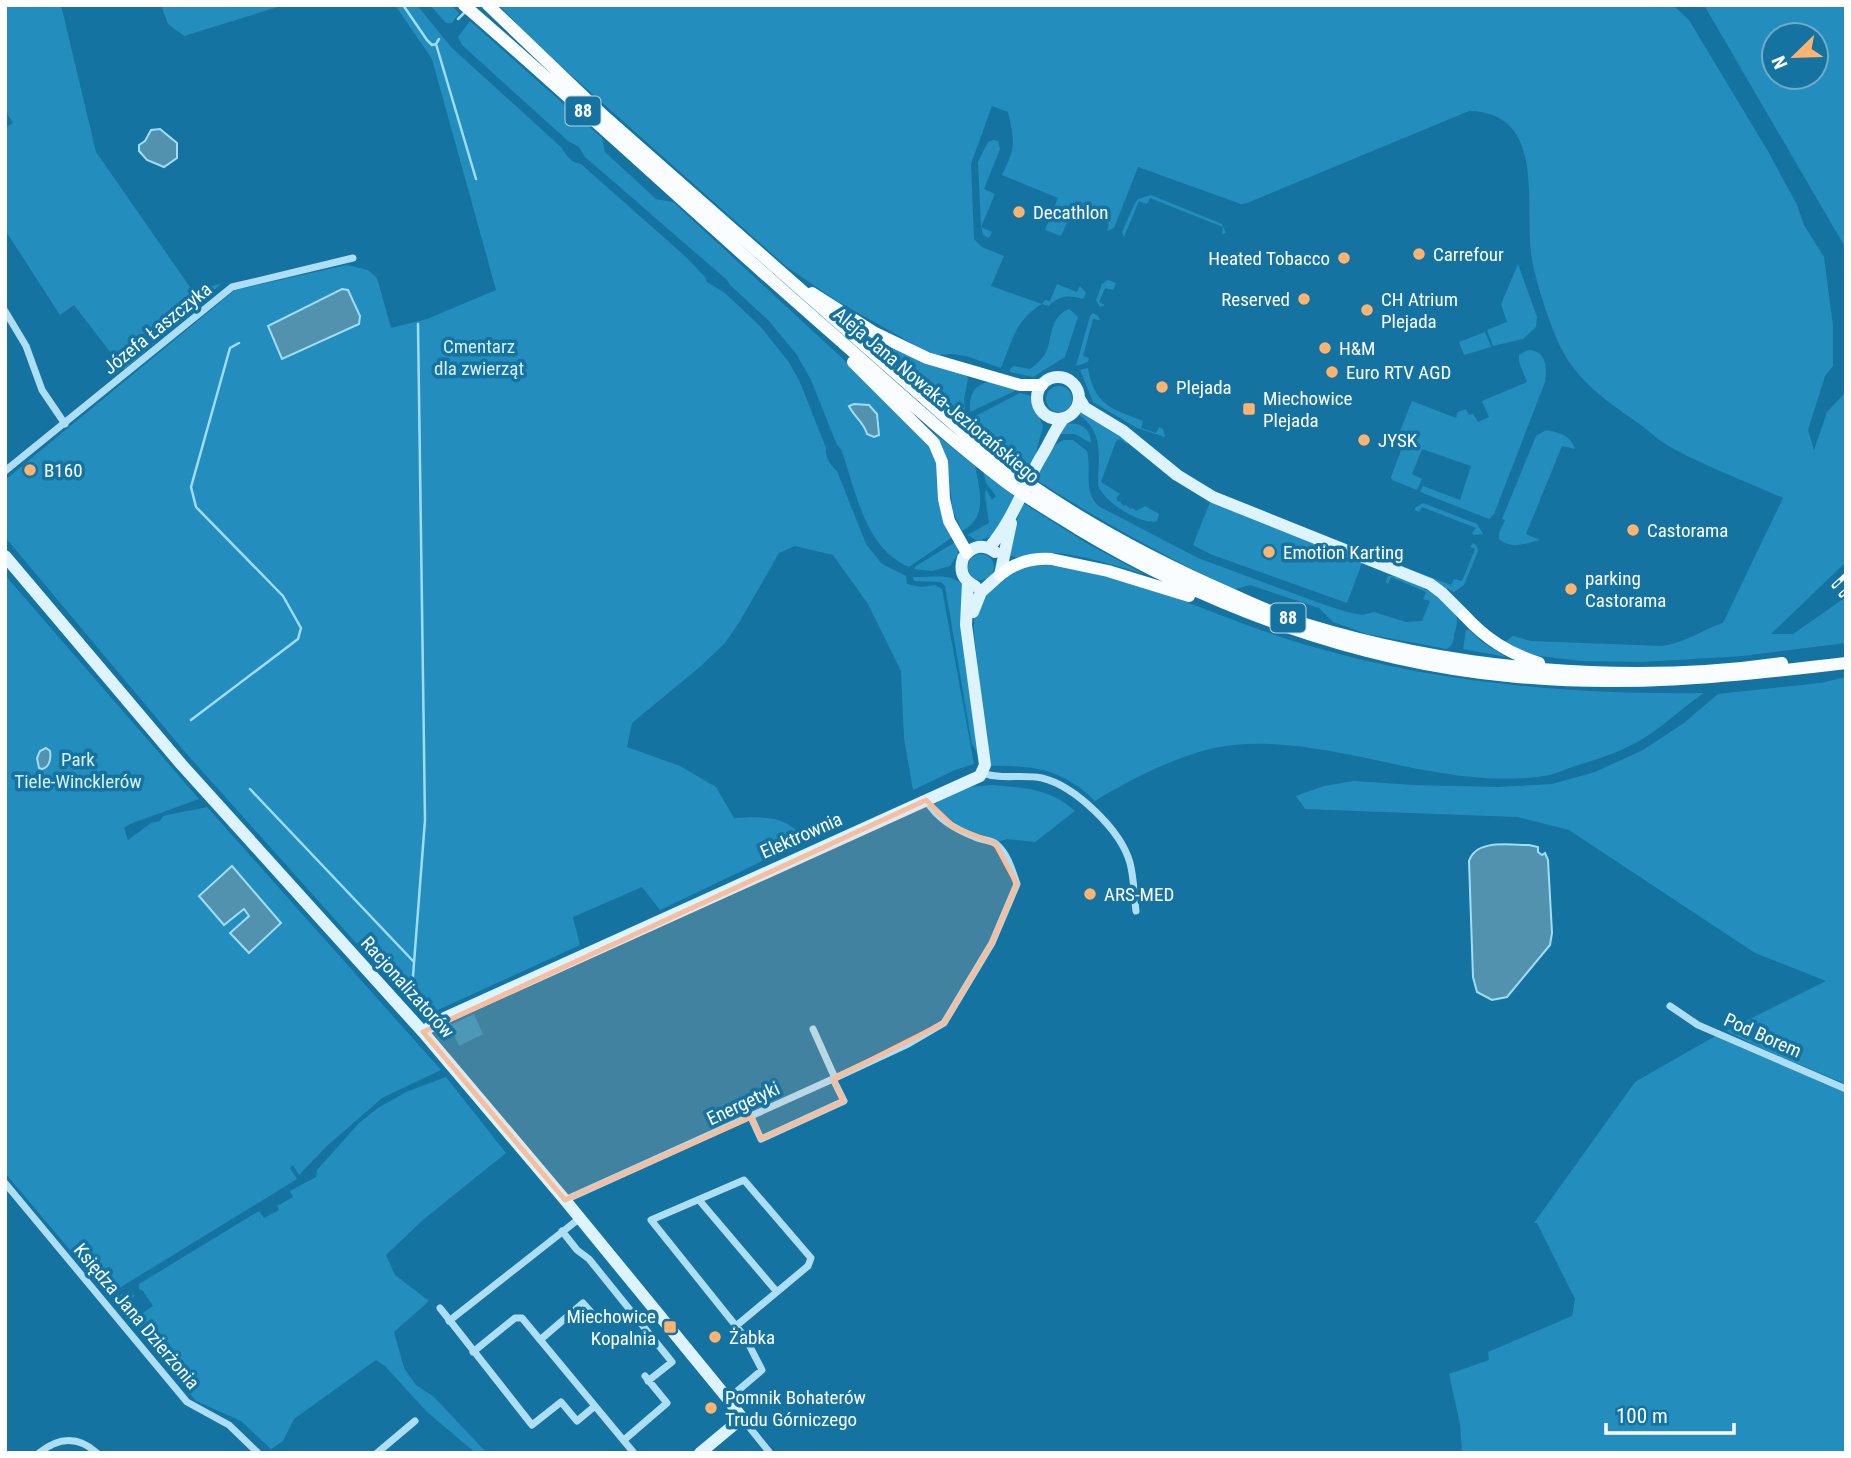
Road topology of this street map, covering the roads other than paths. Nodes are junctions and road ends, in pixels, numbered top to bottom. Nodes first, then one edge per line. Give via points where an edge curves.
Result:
1 (464, 5) edge
2 (488, 5) edge
3 (353, 258) dead end
4 (778, 279) junction
5 (5, 311) edge
6 (1042, 385) junction
7 (1079, 398) junction
8 (1048, 417) junction
9 (1064, 418) junction
10 (65, 424) junction
11 (1040, 458) junction
12 (5, 471) edge
13 (1043, 500) junction
14 (1013, 515) junction
15 (989, 548) junction
16 (967, 553) junction
17 (5, 556) edge
18 (1001, 561) junction
19 (996, 579) junction
20 (968, 582) junction
21 (1464, 615) joint
22 (1303, 632) junction
23 (968, 637) junction
24 (1846, 654) edge
25 (1846, 663) edge
26 (1556, 669) junction
27 (982, 773) junction
28 (926, 800) junction
29 (1136, 911) dead end
30 (1670, 1006) dead end
31 (813, 1029) dead end
32 (423, 1032) junction
33 (834, 1079) junction
34 (1846, 1089) edge
35 (751, 1117) junction
36 (5, 1183) edge
37 (565, 1200) junction
38 (699, 1200) junction
39 (580, 1218) junction
40 (562, 1231) junction
41 (777, 1292) junction
42 (440, 1308) dead end
43 (449, 1321) junction
44 (599, 1321) dead end
45 (736, 1326) junction
46 (540, 1340) junction
47 (473, 1352) junction
48 (728, 1399) junction
49 (595, 1406) junction
50 (742, 1418) junction
51 (415, 1421) dead end
52 (624, 1440) junction
53 (39, 1453) edge
54 (97, 1453) edge
55 (258, 1453) edge
56 (377, 1453) edge
57 (635, 1453) edge
58 (701, 1453) edge
59 (770, 1453) edge

1 - 4 main road, Aleja Jana Nowaka-Jeziorańskiego / 88
2 - 4 main road, Aleja Jana Nowaka-Jeziorańskiego / 88
3 - 10 street, Józefa Łaszczyka via 232,287
4 - 6 main road via 928,358 1020,385
4 - 13 main road, Aleja Jana Nowaka-Jeziorańskiego / 88 via 983,457
4 - 16 main road via 933,443 942,462 949,521
5 - 10 street via 26,346 41,390
6 - 7 street via 1066,379
6 - 8 street via 1038,400
7 - 9 street via 1074,412
7 - 21 street via 1085,408 1213,497 1430,584
8 - 9 street
8 - 11 street
9 - 11 street
10 - 12 street, Józefa Łaszczyka
11 - 14 street
13 - 22 main road, Aleja Jana Nowaka-Jeziorańskiego / 88 via 1149,569
13 - 26 main road, Aleja Jana Nowaka-Jeziorańskiego / 88 via 1166,565 1302,624 1470,660
14 - 15 street
14 - 18 street
15 - 16 street via 979,546
15 - 18 street
16 - 20 street via 961,564
17 - 32 street, Racjonalizatorów via 173,754
18 - 19 street
19 - 20 street via 980,587
19 - 22 main road via 1008,568 1030,561 1064,560
19 - 23 street via 976,602
20 - 23 street
21 - 26 main road via 1499,647
22 - 25 main road, Aleja Jana Nowaka-Jeziorańskiego / 88 via 1447,667 1555,680 1625,683
23 - 27 street via 985,765
24 - 26 main road, Aleja Jana Nowaka-Jeziorańskiego / 88 via 1702,670
27 - 28 street, Elektrownia
27 - 29 street via 1043,778 1086,803 1122,845 1130,862
28 - 32 street, Elektrownia via 438,1021
28 - 33 street, Energetyki via 935,814 955,828 995,843 1009,861 1017,884 992,943 944,1023
30 - 34 street, Pod Borem via 1698,1025
31 - 33 street
32 - 37 street, Racjonalizatorów
33 - 35 street, Energetyki
33 - 35 street via 844,1101 761,1139
35 - 37 street, Energetyki
36 - 55 street, Księdza Jana Dzierżonia via 187,1402 229,1425
37 - 39 street, Racjonalizatorów
38 - 41 street
38 - 41 street via 744,1180 811,1258 808,1266
38 - 45 street via 651,1220
39 - 40 street
39 - 48 street, Racjonalizatorów
40 - 43 street
40 - 52 street via 672,1362 647,1378 667,1403
41 - 45 street
42 - 43 street
43 - 47 street
44 - 46 street via 583,1303
45 - 48 street via 762,1370
46 - 47 street via 522,1318 515,1318
46 - 49 street
47 - 49 street via 532,1425 561,1402 577,1422
48 - 50 street, Racjonalizatorów
49 - 52 street
50 - 58 street
50 - 59 street, Racjonalizatorów
51 - 56 street
52 - 57 street
53 - 54 street via 66,1439

